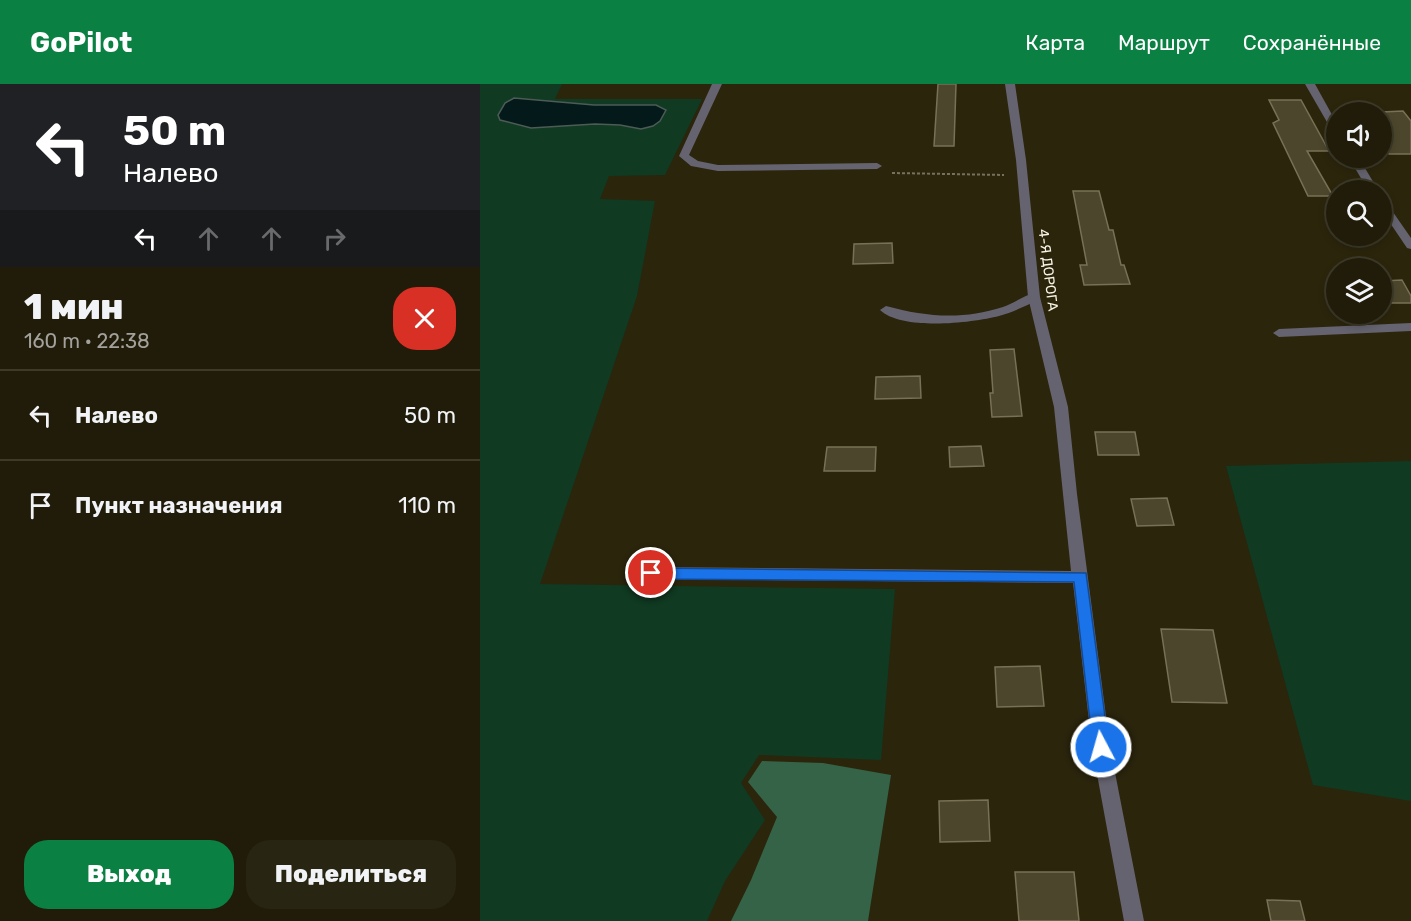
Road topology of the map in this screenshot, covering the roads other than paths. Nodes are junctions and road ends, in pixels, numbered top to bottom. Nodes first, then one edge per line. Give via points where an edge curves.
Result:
1 (717, 84) edge
2 (1010, 84) edge
3 (1310, 84) edge
4 (1326, 112) edge
5 (881, 170) road end
6 (1392, 218) edge
7 (1411, 246) edge
8 (1034, 297) junction
9 (886, 310) dead end
10 (1411, 327) edge
11 (1279, 333) dead end
12 (651, 573) dead end
13 (1081, 577) junction
14 (1134, 921) edge

1 - 5 street via 684,156 695,164 718,168
2 - 8 street, 4-Я ДОРОГА
3 - 4 street
6 - 7 street
8 - 9 street via 1006,309 968,317 898,316
8 - 13 street, 4-Я ДОРОГА via 1060,407
10 - 11 street
12 - 13 street
13 - 14 street, 4-Я ДОРОГА via 1101,747

